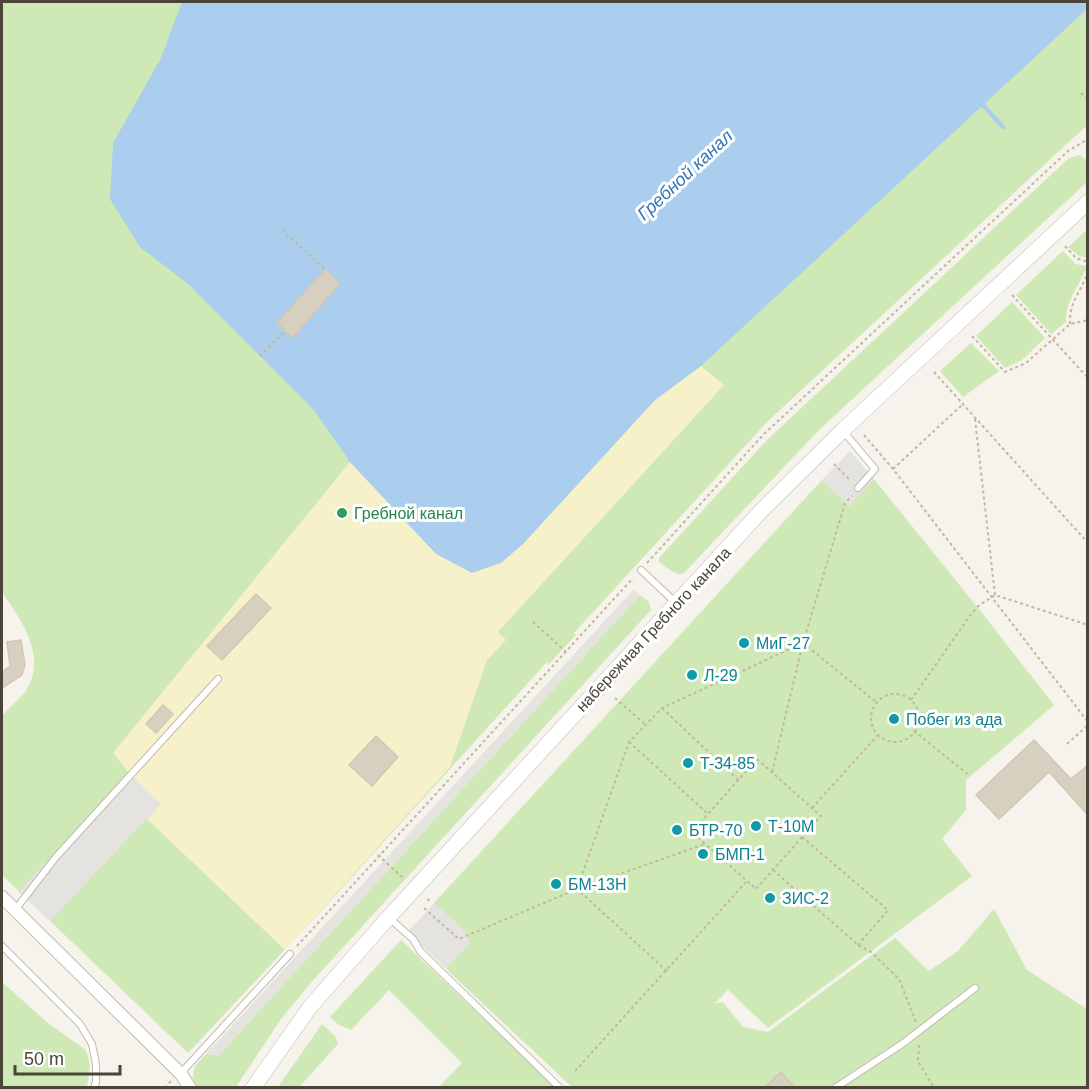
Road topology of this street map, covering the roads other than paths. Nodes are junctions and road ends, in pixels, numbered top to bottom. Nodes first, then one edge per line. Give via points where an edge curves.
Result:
1 (1088, 202) edge
2 (843, 430) junction
3 (858, 489) road end
4 (641, 570) road end
5 (676, 603) junction
6 (218, 679) dead end
7 (2, 897) edge
8 (15, 910) junction
9 (388, 918) junction
10 (2, 946) edge
11 (290, 954) road end
12 (975, 988) dead end
13 (181, 1074) junction
14 (94, 1088) edge
15 (190, 1088) edge
16 (253, 1088) edge
17 (560, 1088) edge
18 (835, 1088) edge

1 - 2 street, набережная Гребного канала
2 - 3 lane via 874,469
2 - 5 street, набережная Гребного канала
4 - 5 lane
5 - 9 street, набережная Гребного канала
6 - 8 lane via 56,856
7 - 8 street
8 - 13 street
9 - 16 street, набережная Гребного канала via 310,1007
9 - 17 lane
10 - 14 lane via 80,1024 92,1044 96,1064
11 - 13 lane
12 - 18 lane
13 - 15 street

